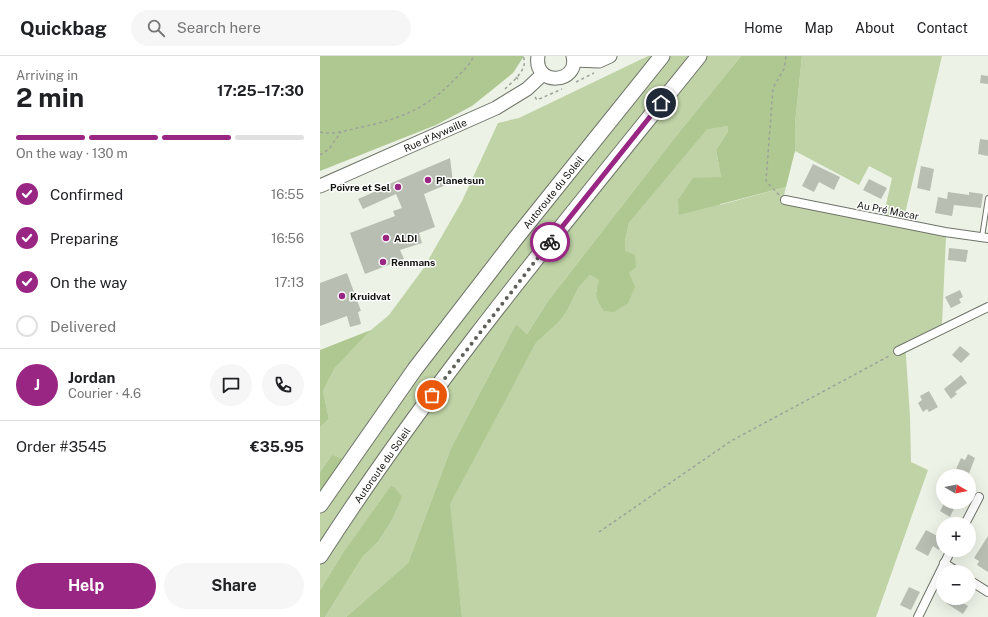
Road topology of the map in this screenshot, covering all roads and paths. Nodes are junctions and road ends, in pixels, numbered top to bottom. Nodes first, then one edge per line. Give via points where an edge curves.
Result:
1 (474, 56) edge
2 (523, 56) edge
3 (538, 56) edge
4 (610, 56) edge
5 (699, 56) edge
6 (786, 56) edge
7 (573, 58) edge
8 (658, 62) edge
9 (543, 74) junction
10 (502, 92) dead end
11 (320, 132) edge
12 (342, 132) junction
13 (320, 156) edge
14 (320, 186) edge
15 (988, 198) edge
16 (785, 200) joint
17 (985, 237) edge
18 (988, 307) edge
19 (898, 351) joint
20 (979, 497) dead end
21 (320, 505) edge
22 (969, 517) edge
23 (599, 532) dead end
24 (320, 556) edge
25 (947, 557) edge
26 (944, 563) junction
27 (947, 565) edge
28 (976, 584) edge
29 (988, 592) edge
30 (918, 617) edge

1 - 12 path via 458,77 438,96 414,111 384,123
2 - 10 path via 524,68
3 - 9 main road via 537,63
4 - 7 main road via 599,61
5 - 24 highway, Autoroute du Soleil via 440,384
6 - 16 path via 784,69 773,88 766,181
7 - 9 main road via 570,72 560,78 554,79
8 - 21 highway, Autoroute du Soleil via 511,244 415,369
9 - 14 main road, Rue d'Aywaille via 496,108
11 - 12 path
12 - 13 path
15 - 17 lane
16 - 17 street, Au Pré Macar via 945,232
18 - 19 street
19 - 23 path via 732,441
20 - 22 street
25 - 26 street
26 - 27 street
26 - 30 street
28 - 29 street

